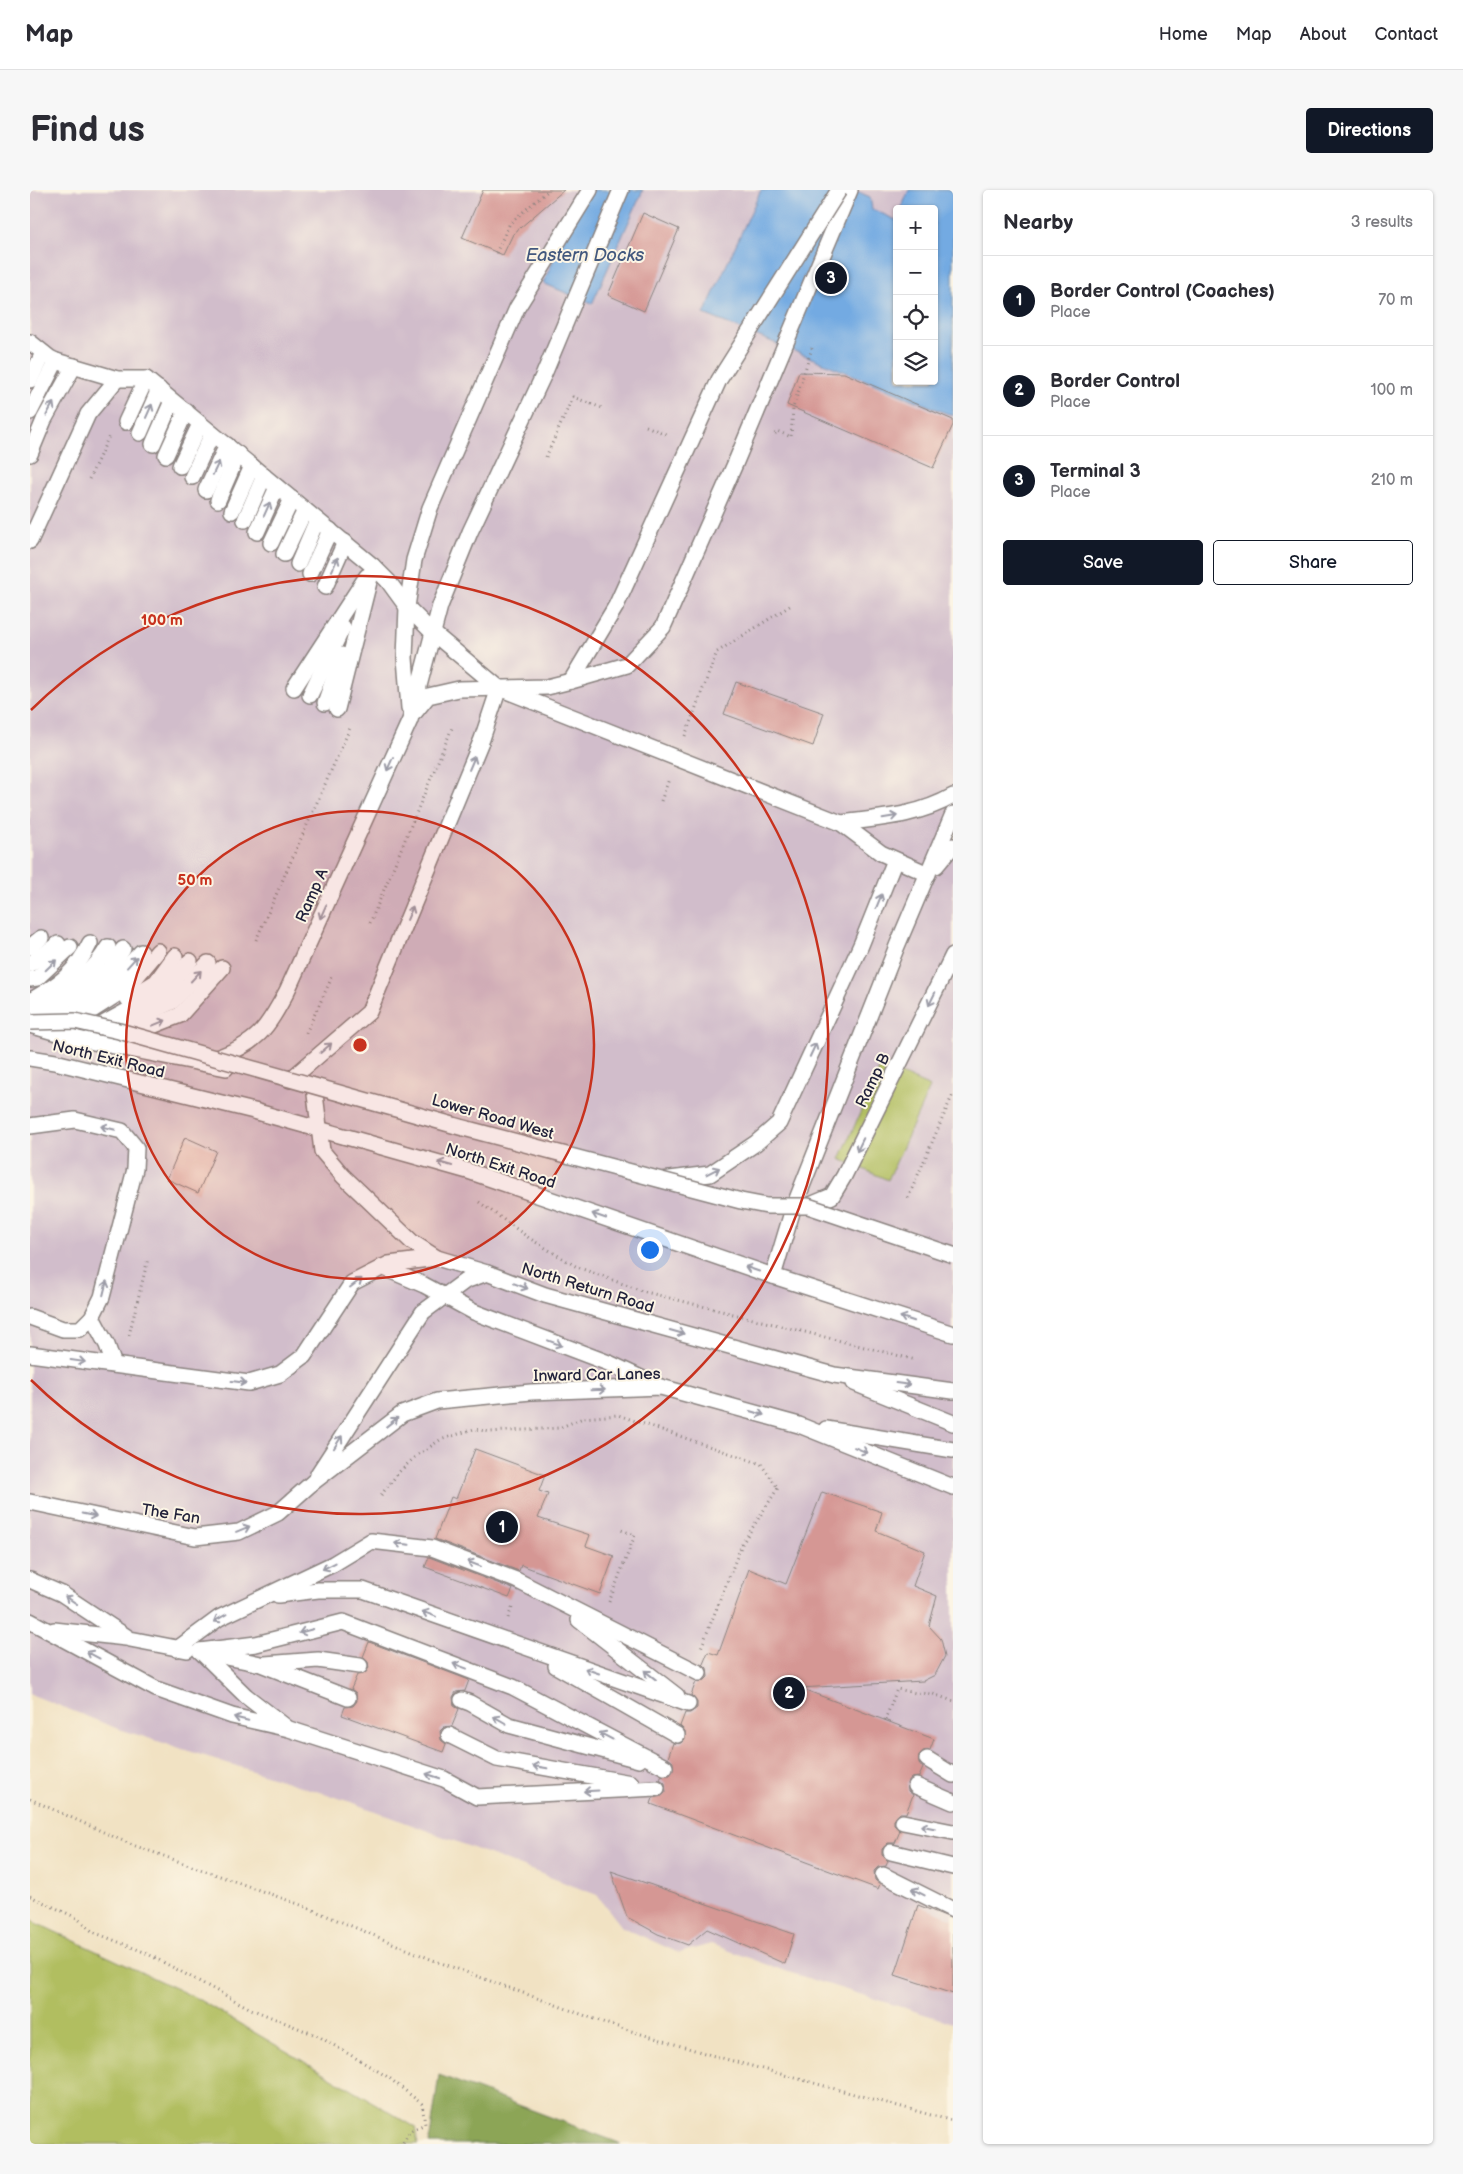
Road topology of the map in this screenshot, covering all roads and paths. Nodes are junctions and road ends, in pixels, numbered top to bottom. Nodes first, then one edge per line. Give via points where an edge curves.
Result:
1 (549, 190) edge
2 (590, 190) edge
3 (621, 190) edge
4 (839, 190) edge
5 (850, 190) edge
6 (496, 252) dead end
7 (38, 350) edge
8 (74, 366) junction
9 (117, 378) junction
10 (146, 379) junction
11 (30, 380) edge
12 (159, 390) junction
13 (172, 400) junction
14 (602, 408) dead end
15 (793, 408) dead end
16 (186, 411) junction
17 (30, 412) edge
18 (200, 424) junction
19 (119, 425) joint
20 (140, 433) dead end
21 (212, 434) junction
22 (773, 440) dead end
23 (153, 444) dead end
24 (232, 450) junction
25 (30, 454) edge
26 (166, 455) dead end
27 (546, 457) dead end
28 (180, 466) dead end
29 (258, 471) junction
30 (192, 477) dead end
31 (89, 479) dead end
32 (277, 487) junction
33 (212, 495) dead end
34 (292, 499) junction
35 (305, 510) junction
36 (232, 511) dead end
37 (245, 520) dead end
38 (318, 520) junction
39 (330, 530) junction
40 (257, 532) dead end
41 (30, 541) edge
42 (345, 542) junction
43 (271, 543) dead end
44 (284, 554) dead end
45 (298, 564) dead end
46 (374, 566) junction
47 (310, 574) dead end
48 (325, 587) dead end
49 (793, 604) dead end
50 (407, 607) junction
51 (433, 633) junction
52 (571, 681) junction
53 (294, 688) dead end
54 (499, 688) junction
55 (310, 695) dead end
56 (331, 706) dead end
57 (410, 720) junction
58 (352, 723) dead end
59 (452, 728) dead end
60 (677, 758) junction
61 (953, 796) edge
62 (661, 801) dead end
63 (953, 814) edge
64 (841, 823) junction
65 (953, 846) edge
66 (895, 860) junction
67 (928, 874) junction
68 (370, 922) dead end
69 (256, 940) dead end
70 (90, 943) dead end
71 (108, 947) dead end
72 (123, 949) dead end
73 (158, 951) dead end
74 (141, 952) dead end
75 (953, 955) edge
76 (174, 956) dead end
77 (190, 961) dead end
78 (30, 964) edge
79 (215, 966) dead end
80 (333, 976) dead end
81 (30, 980) edge
82 (30, 1001) edge
83 (30, 1006) edge
84 (30, 1013) edge
85 (30, 1023) edge
86 (78, 1039) junction
87 (302, 1040) dead end
88 (30, 1058) edge
89 (216, 1058) junction
90 (290, 1080) junction
91 (314, 1086) junction
92 (953, 1094) edge
93 (30, 1126) edge
94 (320, 1129) junction
95 (648, 1182) junction
96 (908, 1198) dead end
97 (473, 1199) dead end
98 (800, 1208) junction
99 (953, 1255) edge
100 (437, 1258) junction
101 (148, 1259) dead end
102 (953, 1262) edge
103 (382, 1267) junction
104 (487, 1273) junction
105 (772, 1276) junction
106 (444, 1296) junction
107 (30, 1317) edge
108 (92, 1317) junction
109 (953, 1334) edge
110 (30, 1354) edge
111 (917, 1360) dead end
112 (118, 1366) junction
113 (834, 1375) junction
114 (661, 1387) junction
115 (953, 1390) edge
116 (953, 1423) edge
117 (800, 1425) junction
118 (953, 1450) edge
119 (312, 1483) junction
120 (953, 1487) edge
121 (381, 1495) dead end
122 (36, 1503) edge
123 (621, 1530) dead end
124 (30, 1580) edge
125 (548, 1596) junction
126 (264, 1597) junction
127 (30, 1621) edge
128 (601, 1623) junction
129 (45, 1628) junction
130 (130, 1639) junction
131 (525, 1648) junction
132 (177, 1649) junction
133 (200, 1652) junction
134 (261, 1664) junction
135 (360, 1666) dead end
136 (696, 1672) joint
137 (348, 1698) dead end
138 (462, 1700) dead end
139 (953, 1701) edge
140 (884, 1720) dead end
141 (289, 1729) junction
142 (677, 1734) dead end
143 (449, 1735) dead end
144 (927, 1759) dead end
145 (953, 1775) edge
146 (916, 1786) dead end
147 (30, 1799) edge
148 (953, 1802) edge
149 (903, 1822) dead end
150 (953, 1832) edge
151 (891, 1852) dead end
152 (953, 1867) edge
153 (883, 1875) dead end
154 (30, 1896) edge
155 (953, 1910) edge
156 (953, 2121) edge
157 (402, 2144) edge

1 - 6 path via 510,223
2 - 50 lane via 517,308 430,508 414,560
3 - 51 lane via 544,374 470,532 440,606
4 - 52 lane, bridge via 719,380 616,606
5 - 52 lane via 663,627 627,665
7 - 8 lane
7 - 11 lane
7 - 17 lane
8 - 9 lane
25 -> 8 lane via 44,420
9 - 10 lane
9 - 41 lane via 88,414
10 - 12 lane
10 - 19 lane
12 - 13 lane
20 -> 12 lane
13 - 16 lane
13 - 23 lane
14 - 27 path via 573,398
15 - 22 path via 791,437 777,431
16 - 18 lane
16 - 26 lane
18 - 21 lane
18 - 28 lane
19 - 31 path
21 - 24 lane
21 - 30 lane
24 - 29 lane
33 -> 24 lane
29 - 32 lane
29 - 36 lane
29 - 37 lane
32 - 34 lane
40 -> 32 lane
34 - 35 lane
34 - 43 lane
35 - 38 lane
35 - 44 lane
38 - 39 lane
38 - 45 lane
39 - 42 lane
39 - 47 lane
42 - 46 lane
48 -> 42 lane
46 - 50 lane
46 - 53 lane
46 - 55 lane
46 - 56 lane
49 - 60 path via 717,652
50 - 51 lane
50 - 57 lane via 405,658
51 - 54 lane
51 - 57 lane
52 - 54 lane via 547,687
54 - 57 lane via 459,689 428,696
54 - 60 lane
90 -> 54 lane via 368,1012 482,739
57 -> 89 lane, Ramp A via 271,1022 238,1051
58 - 69 path
59 - 68 path
60 - 62 path
60 - 64 lane
64 -> 61 lane via 934,807
63 - 67 lane
64 - 66 lane
65 - 67 lane
66 - 67 lane
95 -> 66 lane via 710,1174 780,1123 861,945
67 - 98 lane via 897,946
70 - 82 lane via 80,962 57,985
71 - 83 lane via 96,966 70,989
72 - 84 lane via 110,969 80,995
73 - 84 lane via 127,988 91,1011
84 -> 74 lane via 85,1004 116,979
75 -> 98 lane, Ramp B via 832,1196
76 - 86 lane via 156,982 102,1015
77 - 86 lane via 165,990
81 -> 78 lane via 37,978 64,946
86 -> 79 lane via 114,1029 172,1002
80 - 87 path
85 - 86 lane, Lower Road West
85 - 89 lane, bridge via 75,1021
86 - 90 lane, Lower Road West
88 - 94 lane, North Exit Road
89 - 98 lane, bridge via 741,1201
90 - 91 lane, Lower Road West
91 - 94 lane
91 - 95 lane, Lower Road West via 536,1143 573,1159
92 - 96 path
108 -> 93 lane via 102,1297 135,1169 136,1148 122,1131 75,1120
94 - 100 lane via 322,1151 343,1176 412,1242
105 -> 94 lane, North Exit Road via 468,1171
95 - 98 lane, Lower Road West
97 - 111 path via 578,1267 642,1291
98 - 99 lane, bridge
98 - 102 lane, Lower Road West
98 - 105 lane
100 - 103 lane
100 - 104 lane, North Return Road
101 - 112 path
103 - 106 lane
112 -> 103 lane via 249,1383 280,1374 304,1356 352,1283
104 - 106 lane via 464,1281
104 -> 113 lane, North Return Road via 545,1295
109 -> 105 lane, North Exit Road
106 -> 114 lane via 474,1312 611,1364
119 -> 106 lane via 423,1312
107 - 108 lane via 63,1329 80,1329
108 - 112 lane
110 -> 112 lane
113 -> 115 lane, North Return Road
113 - 116 lane
114 -> 117 lane, Inward Car Lanes
119 -> 114 lane, Inward Car Lanes via 402,1414 437,1401 532,1392
117 - 118 lane
117 -> 120 lane, Inward Car Lanes
122 -> 119 lane, The Fan via 195,1537 239,1532 278,1513
121 - 136 path via 415,1457 440,1440 474,1430 559,1428 583,1418 618,1416 761,1464 778,1488 742,1544
123 - 128 path via 635,1535
130 -> 124 lane via 62,1594
125 -> 126 lane via 516,1580 432,1548 372,1541
125 - 128 lane
125 - 131 lane via 688,1704
131 -> 126 lane via 363,1590 318,1590
126 -> 132 lane via 219,1618
127 - 129 lane
128 - 136 lane
129 - 130 lane
141 -> 129 lane via 232,1716 156,1689
130 - 132 lane
131 - 142 lane
132 - 133 lane
133 - 134 lane
133 - 138 lane via 256,1644 343,1622 513,1687 665,1767 509,1725
133 - 141 lane via 246,1696
134 - 135 lane via 318,1660
134 - 137 lane
139 - 140 path via 933,1694 897,1689
141 - 143 lane via 444,1779 477,1797 657,1788 497,1759
144 - 145 lane
146 - 148 lane
147 - 156 path via 130,1844 301,1905 432,1960 608,2024
150 -> 149 lane
151 - 152 lane
155 -> 153 lane
154 - 157 path via 77,1918 93,1932 144,1952 251,2009 318,2036 388,2077 422,2104 425,2124 410,2131

